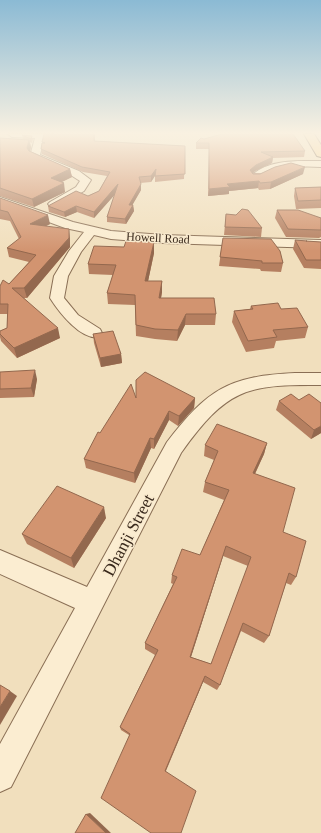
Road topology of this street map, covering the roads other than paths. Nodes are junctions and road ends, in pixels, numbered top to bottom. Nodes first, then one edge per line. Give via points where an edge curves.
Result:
1 (77, 173) edge
2 (263, 173) edge
3 (256, 177) edge
4 (0, 200) edge
5 (36, 212) junction
6 (91, 231) junction
7 (321, 244) edge
8 (94, 333) edge
9 (321, 379) edge
10 (0, 562) edge
11 (92, 602) junction
12 (0, 776) edge

1 - 5 street via 86,180 80,189
2 - 3 street
4 - 5 street, Howell Road
5 - 6 street, Howell Road via 69,226
6 - 7 street, Howell Road via 163,239
6 - 8 street via 75,251 61,276 57,298 73,318
9 - 11 street, Dhanji Street via 284,378 251,382 226,392 207,406 174,448
10 - 11 street
11 - 12 street, Dhanji Street

